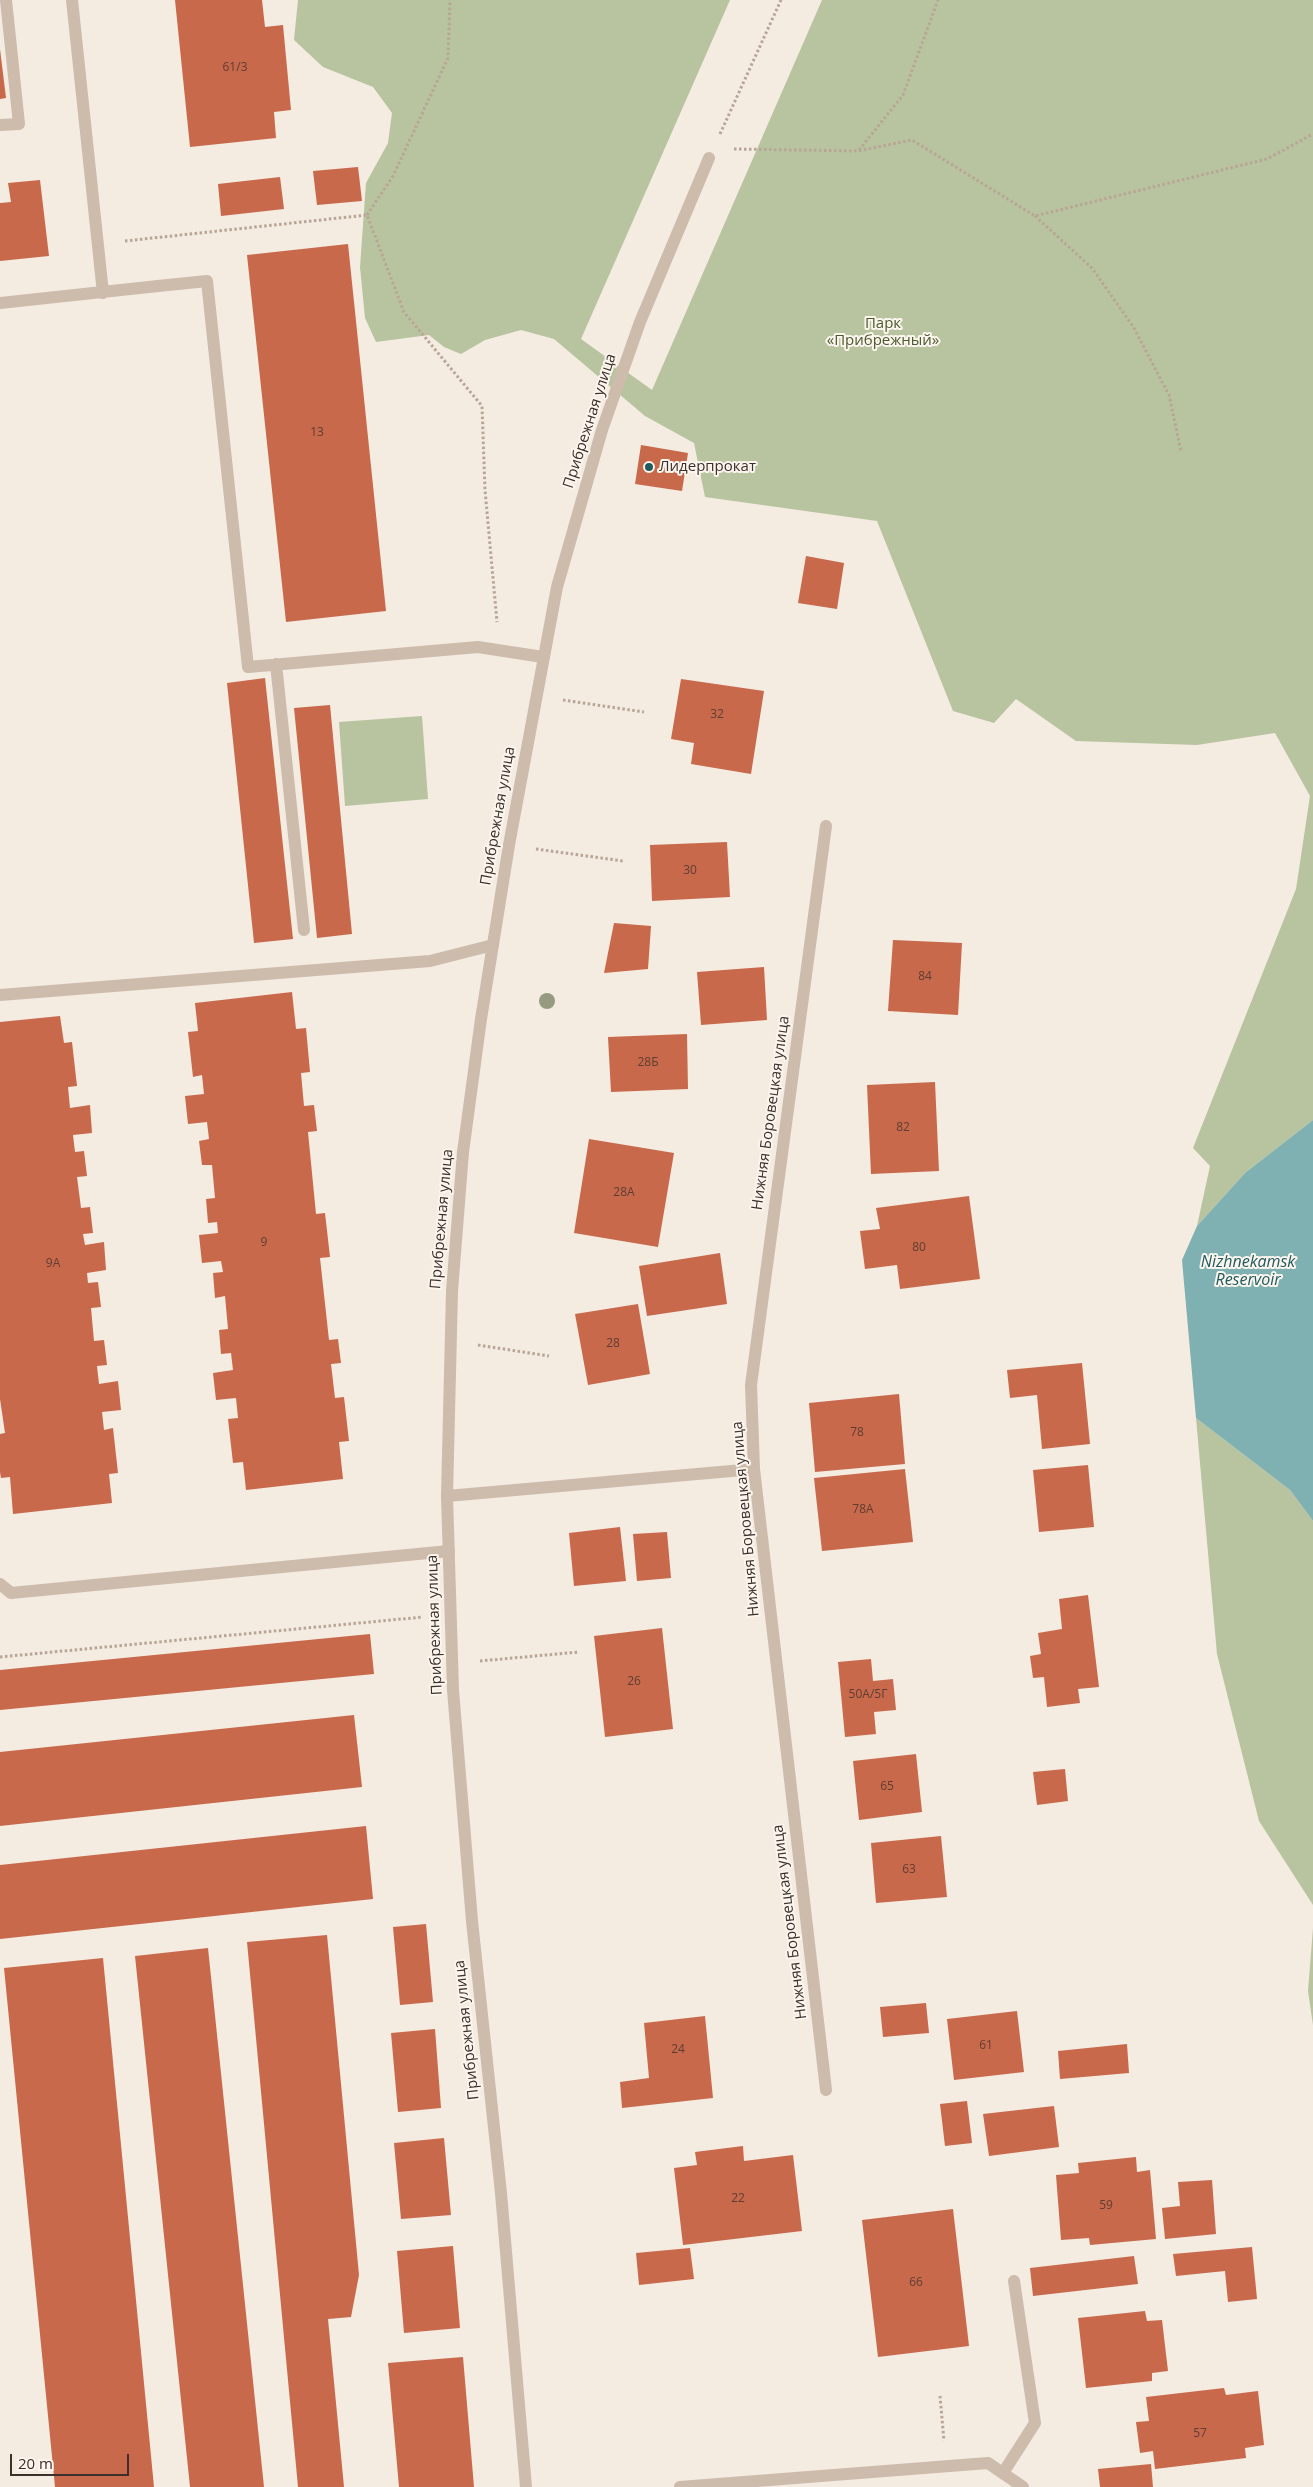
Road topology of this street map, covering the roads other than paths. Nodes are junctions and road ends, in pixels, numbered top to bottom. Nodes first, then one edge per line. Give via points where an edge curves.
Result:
1 (6, 0) edge
2 (72, 0) edge
3 (0, 125) edge
4 (711, 154) road end
5 (103, 293) junction
6 (0, 303) edge
7 (543, 657) junction
8 (276, 664) junction
9 (826, 826) dead end
10 (304, 930) dead end
11 (492, 945) junction
12 (0, 995) edge
13 (754, 1469) junction
14 (447, 1496) junction
15 (448, 1551) junction
16 (0, 1584) edge
17 (826, 2090) dead end
18 (1014, 2281) dead end
19 (1003, 2473) junction
20 (526, 2487) edge
21 (680, 2487) edge
22 (1023, 2487) edge

1 - 3 street via 19,124
2 - 5 street
4 - 7 street, Прибрежная улица via 640,322 602,430 557,588
5 - 6 street
5 - 8 street via 207,281 248,667
7 - 8 street via 478,647
7 - 11 street, Прибрежная улица
8 - 10 street
9 - 13 street, Нижняя Боровецкая улица via 751,1385
11 - 12 street via 430,961
11 - 14 street, Прибрежная улица via 463,1152 452,1291
13 - 14 street
13 - 17 street, Нижняя Боровецкая улица
14 - 15 street, Прибрежная улица
15 - 16 street via 11,1593
15 - 20 street, Прибрежная улица via 452,1663 472,1921
18 - 19 street via 1035,2423
19 - 21 street via 988,2463
19 - 22 street

